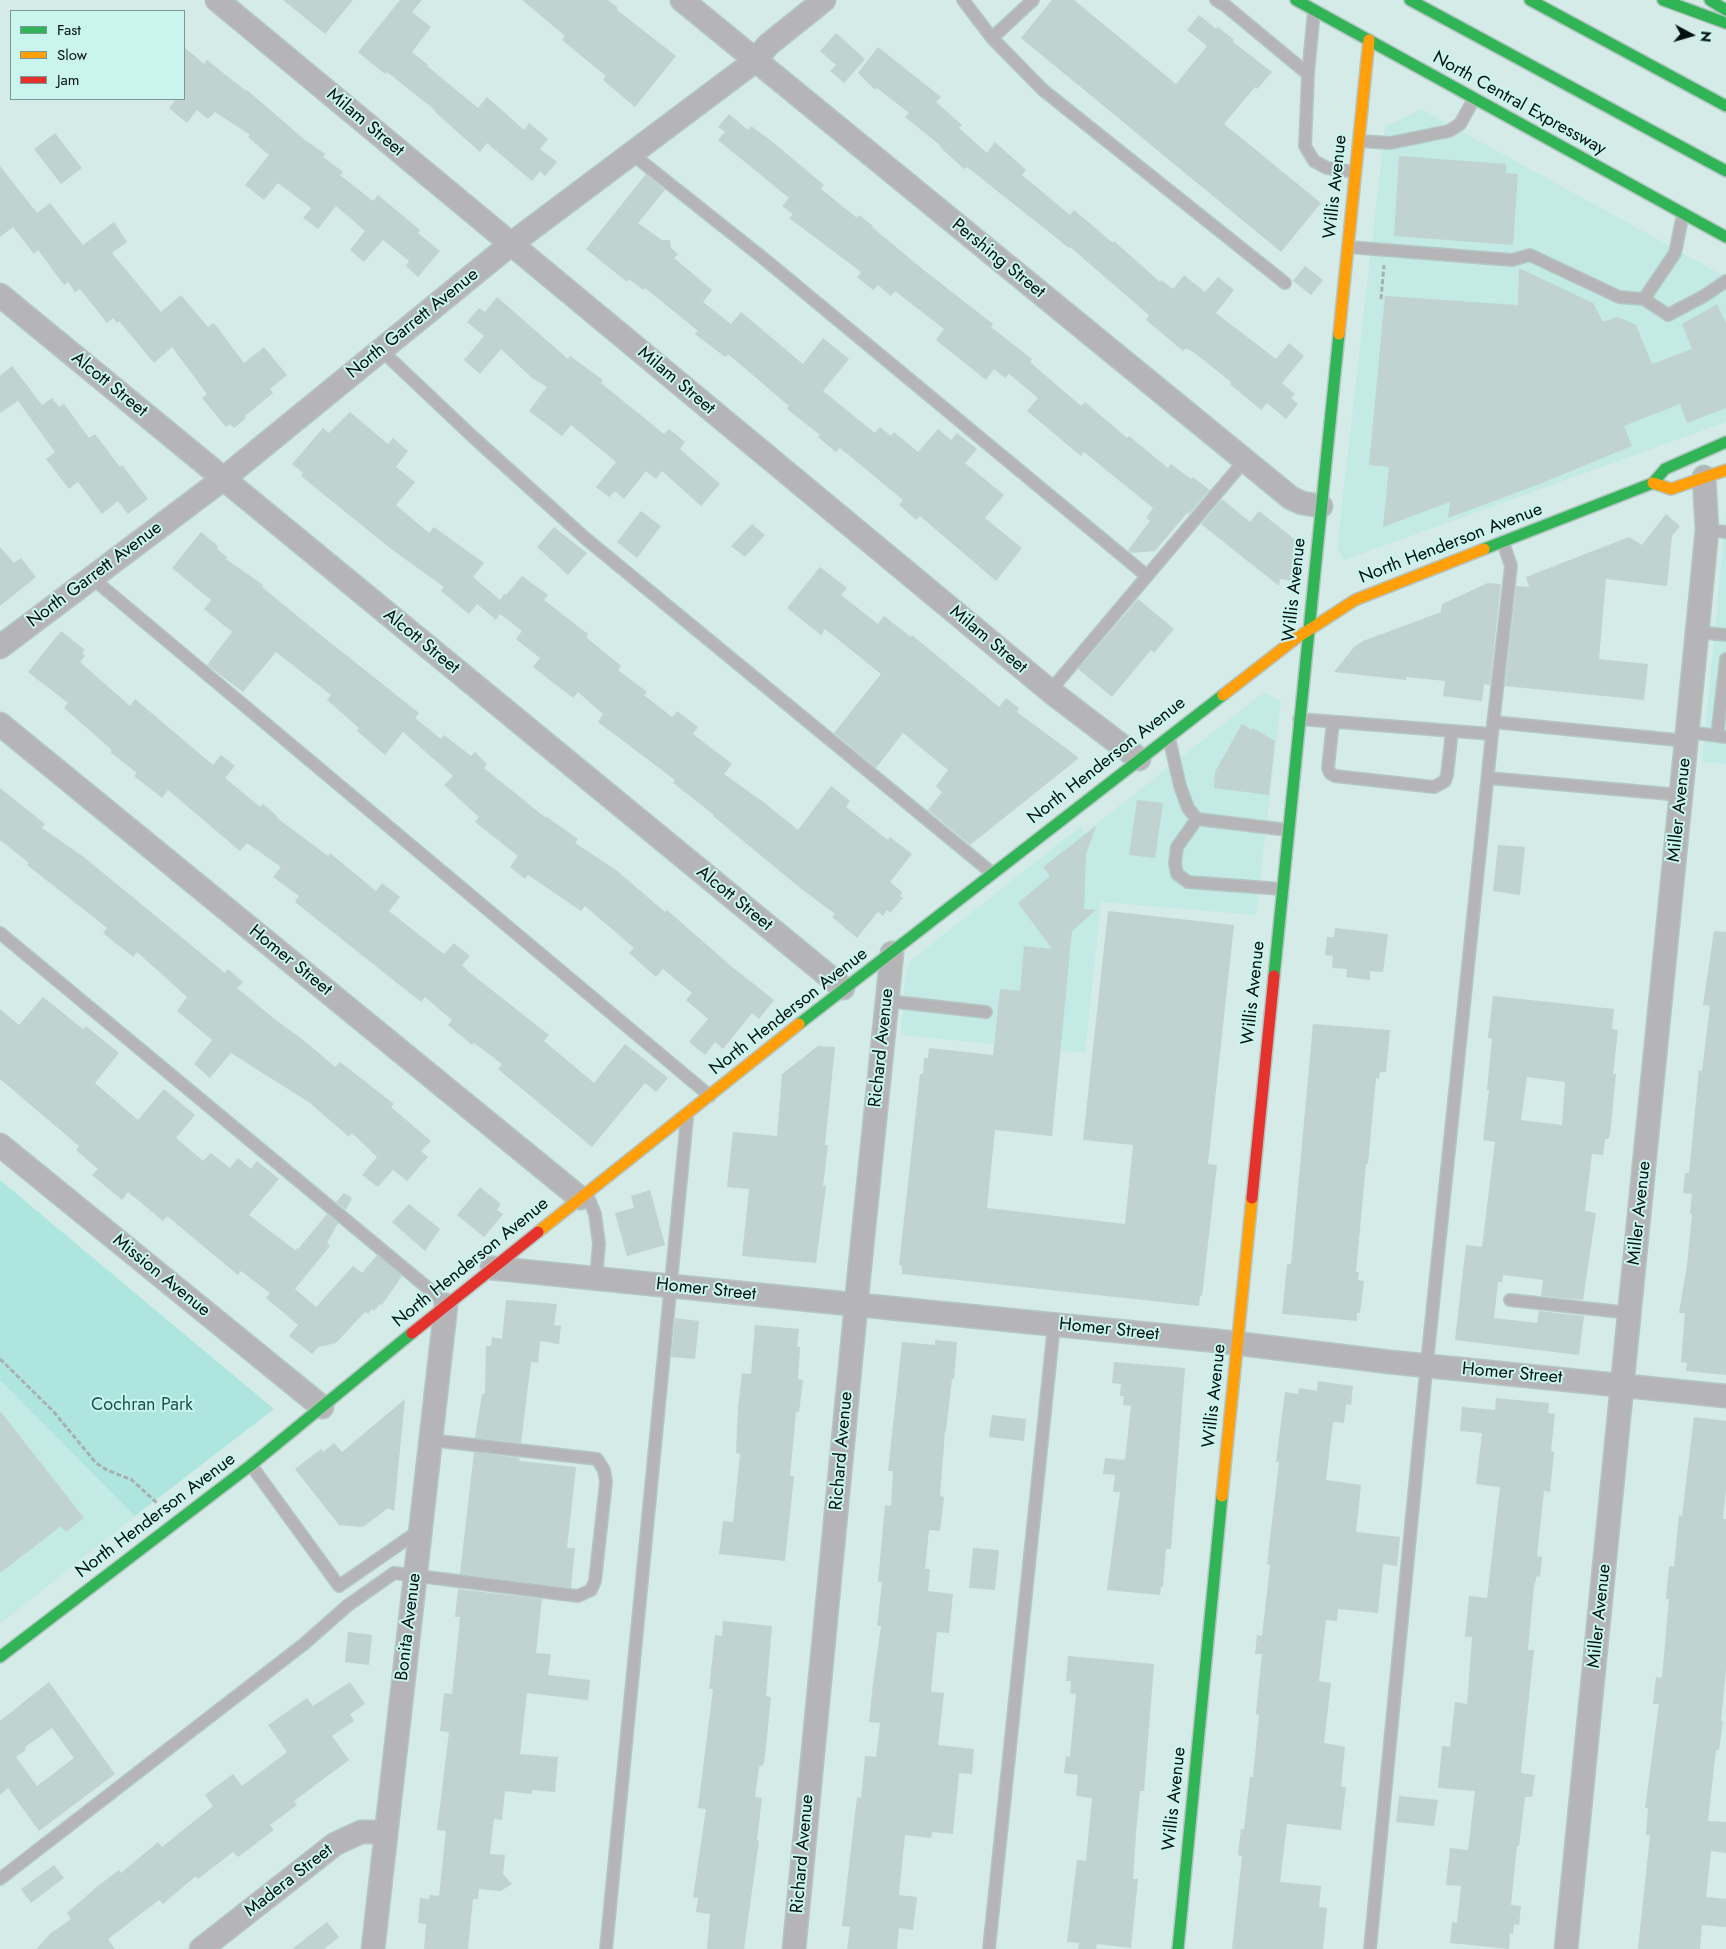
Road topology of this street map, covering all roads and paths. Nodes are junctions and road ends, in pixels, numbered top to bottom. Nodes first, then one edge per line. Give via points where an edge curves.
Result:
1 (217, 0) edge
2 (682, 0) edge
3 (824, 0) edge
4 (962, 0) edge
5 (1033, 0) edge
6 (1216, 0) edge
7 (1296, 0) edge
8 (1410, 0) edge
9 (1530, 0) edge
10 (1663, 0) edge
11 (1710, 0) edge
12 (1314, 10) junction
13 (1726, 10) edge
14 (1726, 23) edge
15 (992, 38) junction
16 (1369, 40) junction
17 (755, 61) junction
18 (1308, 74) junction
19 (1474, 99) junction
20 (1726, 106) edge
21 (1358, 141) junction
22 (632, 154) junction
23 (1726, 171) edge
24 (1355, 172) junction
25 (1683, 214) junction
26 (1726, 237) edge
27 (511, 244) junction
28 (1348, 247) junction
29 (1386, 250) junction
30 (1726, 281) edge
31 (1285, 283) dead end
32 (0, 295) edge
33 (1381, 299) dead end
34 (1644, 299) junction
35 (381, 350) junction
36 (1726, 442) edge
37 (1245, 460) junction
38 (1726, 470) edge
39 (1704, 477) junction
40 (223, 479) junction
41 (1653, 484) junction
42 (1321, 506) junction
43 (1716, 531) edge
44 (1503, 542) junction
45 (1146, 576) junction
46 (92, 578) junction
47 (1308, 629) junction
48 (1697, 632) junction
49 (1726, 635) edge
50 (0, 647) edge
51 (1726, 658) edge
52 (1050, 690) junction
53 (1299, 719) junction
54 (1333, 722) junction
55 (1493, 722) junction
56 (0, 724) edge
57 (1452, 731) junction
58 (1492, 734) junction
59 (1169, 736) junction
60 (1687, 736) junction
61 (1722, 736) edge
62 (1139, 759) junction
63 (1488, 778) junction
64 (1681, 795) junction
65 (1197, 819) junction
66 (1288, 830) junction
67 (992, 873) junction
68 (1282, 889) junction
69 (0, 933) edge
70 (892, 952) junction
71 (843, 988) junction
72 (887, 1001) junction
73 (986, 1012) dead end
74 (710, 1096) junction
75 (687, 1114) junction
76 (0, 1144) edge
77 (583, 1196) junction
78 (492, 1268) junction
79 (596, 1278) junction
80 (672, 1286) junction
81 (1510, 1300) dead end
82 (446, 1305) junction
83 (856, 1305) junction
84 (1630, 1313) junction
85 (1054, 1325) junction
86 (1238, 1344) junction
87 (0, 1360) edge
88 (1427, 1366) junction
89 (1624, 1385) junction
90 (1726, 1396) edge
91 (322, 1406) junction
92 (430, 1440) junction
93 (251, 1465) junction
94 (156, 1503) dead end
95 (420, 1530) junction
96 (415, 1576) junction
97 (0, 1657) edge
98 (385, 1832) junction
99 (0, 1879) edge
100 (201, 1949) edge
101 (373, 1949) edge
102 (606, 1949) edge
103 (794, 1949) edge
104 (989, 1949) edge
105 (1178, 1949) edge
106 (1370, 1949) edge
107 (1566, 1949) edge

1 - 27 street, Milam Street
2 - 17 street, Pershing Street
3 - 17 street, North Garrett Avenue via 768,45
4 - 15 lane
5 - 15 lane
6 - 18 lane
7 - 12 main road, North Central Expressway
8 - 23 main road
9 - 20 main road
10 - 14 main road
11 - 13 main road
12 - 16 main road, North Central Expressway
12 - 18 lane
15 - 31 lane via 1043,90
16 - 19 main road, North Central Expressway
16 - 21 main road, Willis Avenue
17 - 22 street, North Garrett Avenue
17 - 37 street, Pershing Street
18 - 24 lane via 1305,146 1314,160 1327,168
19 - 21 lane via 1460,124 1449,131 1390,143
19 - 25 main road, North Central Expressway
21 - 24 main road, Willis Avenue
22 - 27 street, North Garrett Avenue
22 - 45 lane via 763,258
24 - 28 main road, Willis Avenue
25 - 26 main road, North Central Expressway
25 - 34 lane via 1675,253
27 - 35 street, North Garrett Avenue
27 - 52 street, Milam Street
28 - 29 lane
28 - 42 main road, Willis Avenue
29 - 33 path
29 - 34 lane via 1512,260 1530,255 1619,297
30 - 34 lane via 1668,316
32 - 40 street, Alcott Street
35 - 40 street, North Garrett Avenue
35 - 67 lane via 585,538
36 - 41 main road, North Henderson Avenue via 1665,469
37 - 42 street, Pershing Street via 1291,498
37 - 45 lane
38 - 39 main road, North Henderson Avenue
39 - 41 main road, North Henderson Avenue via 1671,489
39 - 43 street, Miller Avenue
40 - 46 street, North Garrett Avenue
40 - 71 street, Alcott Street
41 - 44 main road, North Henderson Avenue
42 - 47 main road, Willis Avenue
43 - 48 street, Miller Avenue
44 - 47 main road, North Henderson Avenue via 1354,600
44 - 55 lane via 1511,566
45 - 52 lane
46 - 50 street, North Garrett Avenue
46 - 74 lane
47 - 53 main road, Willis Avenue
47 - 59 main road, North Henderson Avenue
48 - 49 lane
48 - 60 street, Miller Avenue
51 - 61 lane
52 - 62 street, Milam Street
53 - 54 lane
53 - 66 main road, Willis Avenue
54 - 57 lane
54 - 57 lane via 1328,768 1334,776 1434,787 1445,781
55 - 58 lane
55 - 60 lane
56 - 77 street, Homer Street
57 - 58 lane
58 - 63 lane
59 - 62 main road, North Henderson Avenue
59 - 65 lane via 1180,786 1188,808
60 - 61 lane
60 - 64 street, Miller Avenue
62 - 67 main road, North Henderson Avenue
63 - 64 lane
63 - 88 lane
64 - 84 street, Miller Avenue
65 - 66 lane
65 - 68 lane via 1177,847 1177,874 1188,882
66 - 68 main road, Willis Avenue
67 - 70 main road, North Henderson Avenue
68 - 86 main road, Willis Avenue
69 - 82 lane
70 - 71 main road, North Henderson Avenue
70 - 72 street, Richard Avenue
71 - 74 main road, North Henderson Avenue
72 - 73 lane
72 - 83 street, Richard Avenue
74 - 75 main road, North Henderson Avenue
75 - 77 main road, North Henderson Avenue
75 - 80 lane
76 - 91 street, Mission Avenue
77 - 78 main road, North Henderson Avenue
77 - 79 lane via 595,1214 599,1244
78 - 79 street, Homer Street
78 - 82 main road, North Henderson Avenue
79 - 80 street, Homer Street
80 - 83 street, Homer Street
80 - 102 lane
81 - 84 lane
82 - 91 main road, North Henderson Avenue
82 - 92 street, Bonita Avenue
83 - 85 street, Homer Street
83 - 103 street, Richard Avenue
84 - 89 street, Miller Avenue
85 - 86 street, Homer Street
85 - 104 lane
86 - 88 street, Homer Street
86 - 105 main road, Willis Avenue
87 - 94 path via 53,1410 96,1463 132,1480
88 - 89 street, Homer Street
88 - 106 lane
89 - 90 street, Homer Street
89 - 107 street, Miller Avenue
91 - 93 main road, North Henderson Avenue
92 - 95 street, Bonita Avenue
92 - 96 lane via 597,1459 604,1470 606,1482 595,1581 591,1590 578,1596
93 - 95 lane via 340,1586
93 - 97 main road, North Henderson Avenue
95 - 96 street, Bonita Avenue
96 - 98 street, Bonita Avenue
96 - 99 lane via 394,1573 347,1606 304,1644
98 - 100 street, Madera Street via 361,1832 334,1844
98 - 101 street, Bonita Avenue

